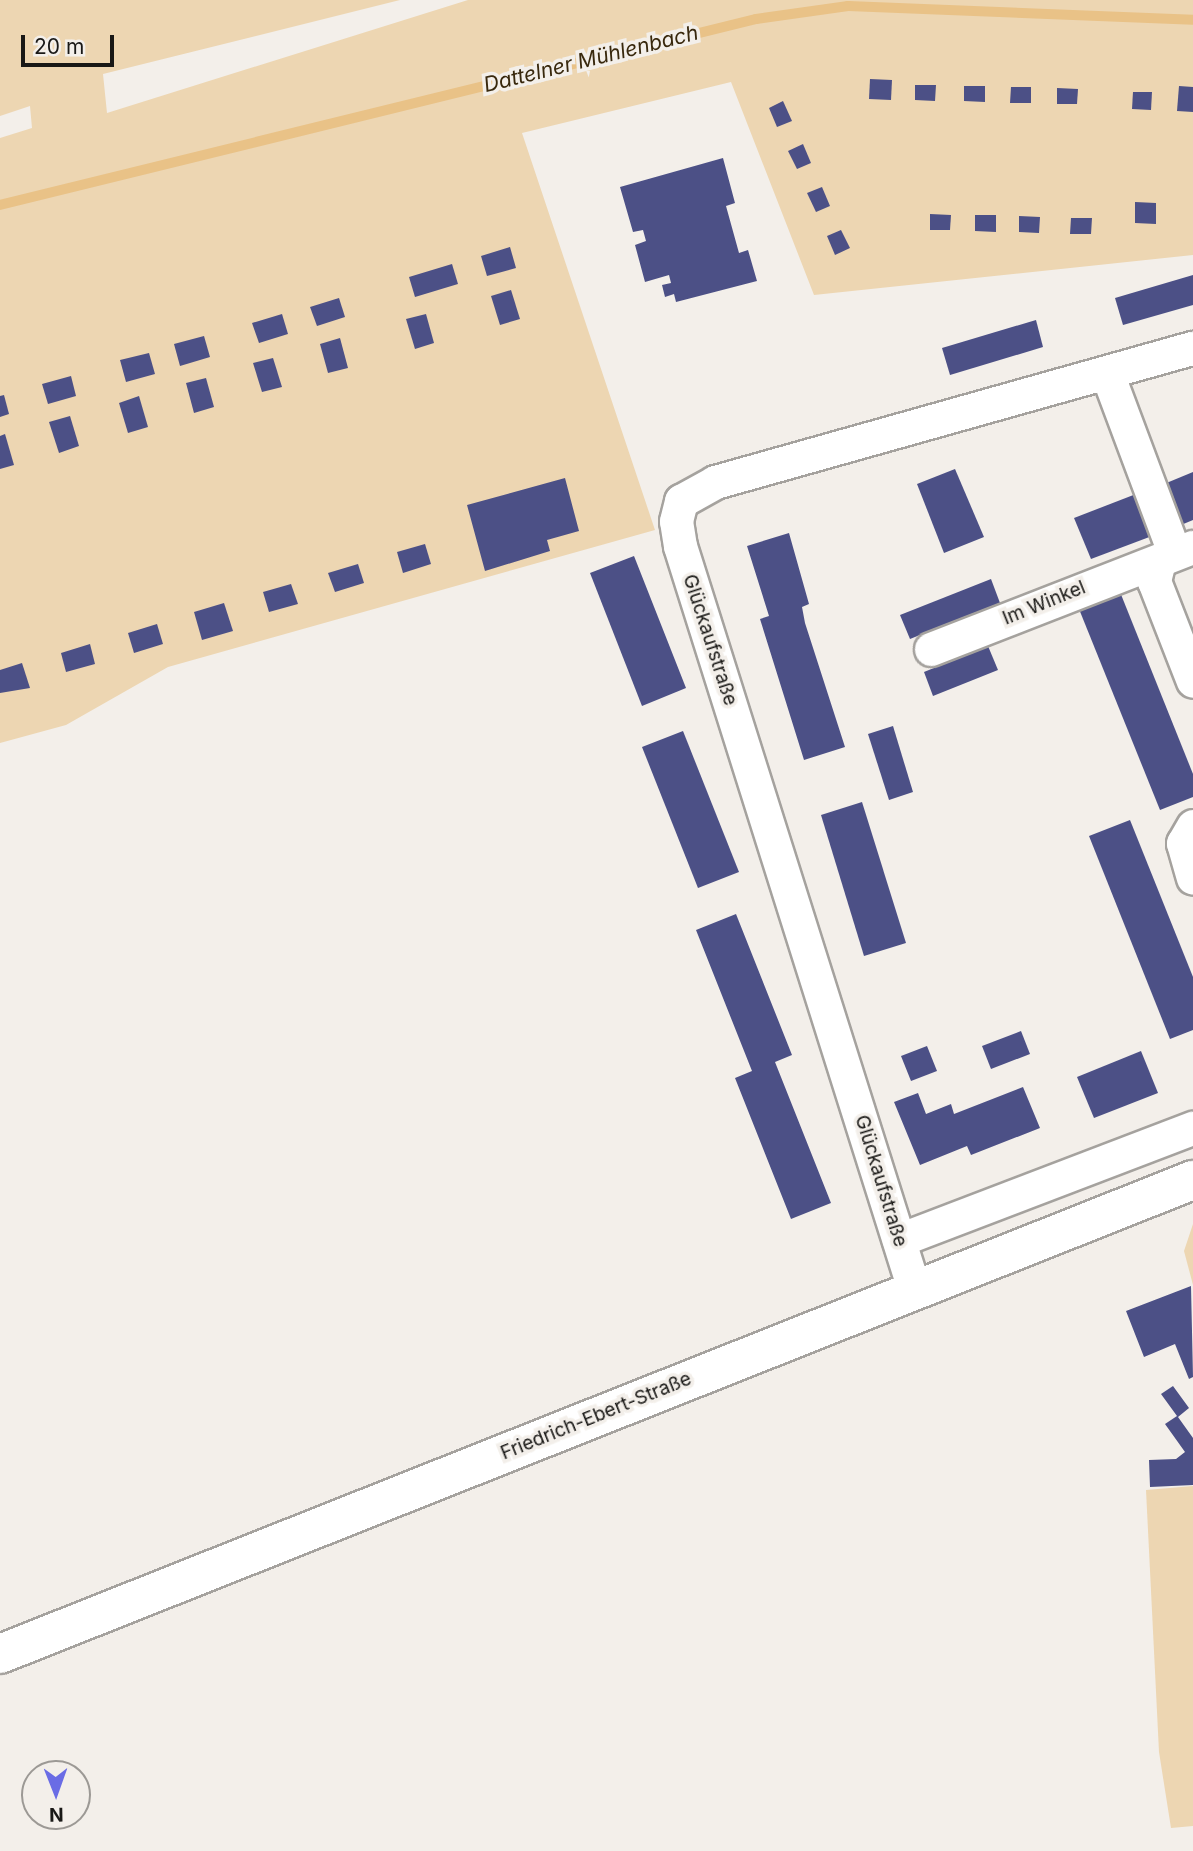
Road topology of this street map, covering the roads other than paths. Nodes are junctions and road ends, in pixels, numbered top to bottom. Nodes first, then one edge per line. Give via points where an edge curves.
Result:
1 (1193, 348) edge
2 (1107, 373) junction
3 (1181, 552) edge
4 (931, 649) dead end
5 (1193, 681) edge
6 (1193, 826) edge
7 (1193, 878) edge
8 (1193, 1128) edge
9 (1193, 1180) edge
10 (900, 1240) junction
11 (914, 1289) junction
12 (0, 1654) edge

1 - 2 street, Glückaufstraße
2 - 3 street
2 - 10 street, Glückaufstraße via 715,482 681,500 678,511 680,546
3 - 4 street, Im Winkel
3 - 5 street via 1154,581
6 - 7 street via 1183,843
8 - 10 street
9 - 11 main road, Friedrich-Ebert-Straße
10 - 11 street, Glückaufstraße
11 - 12 main road, Friedrich-Ebert-Straße

